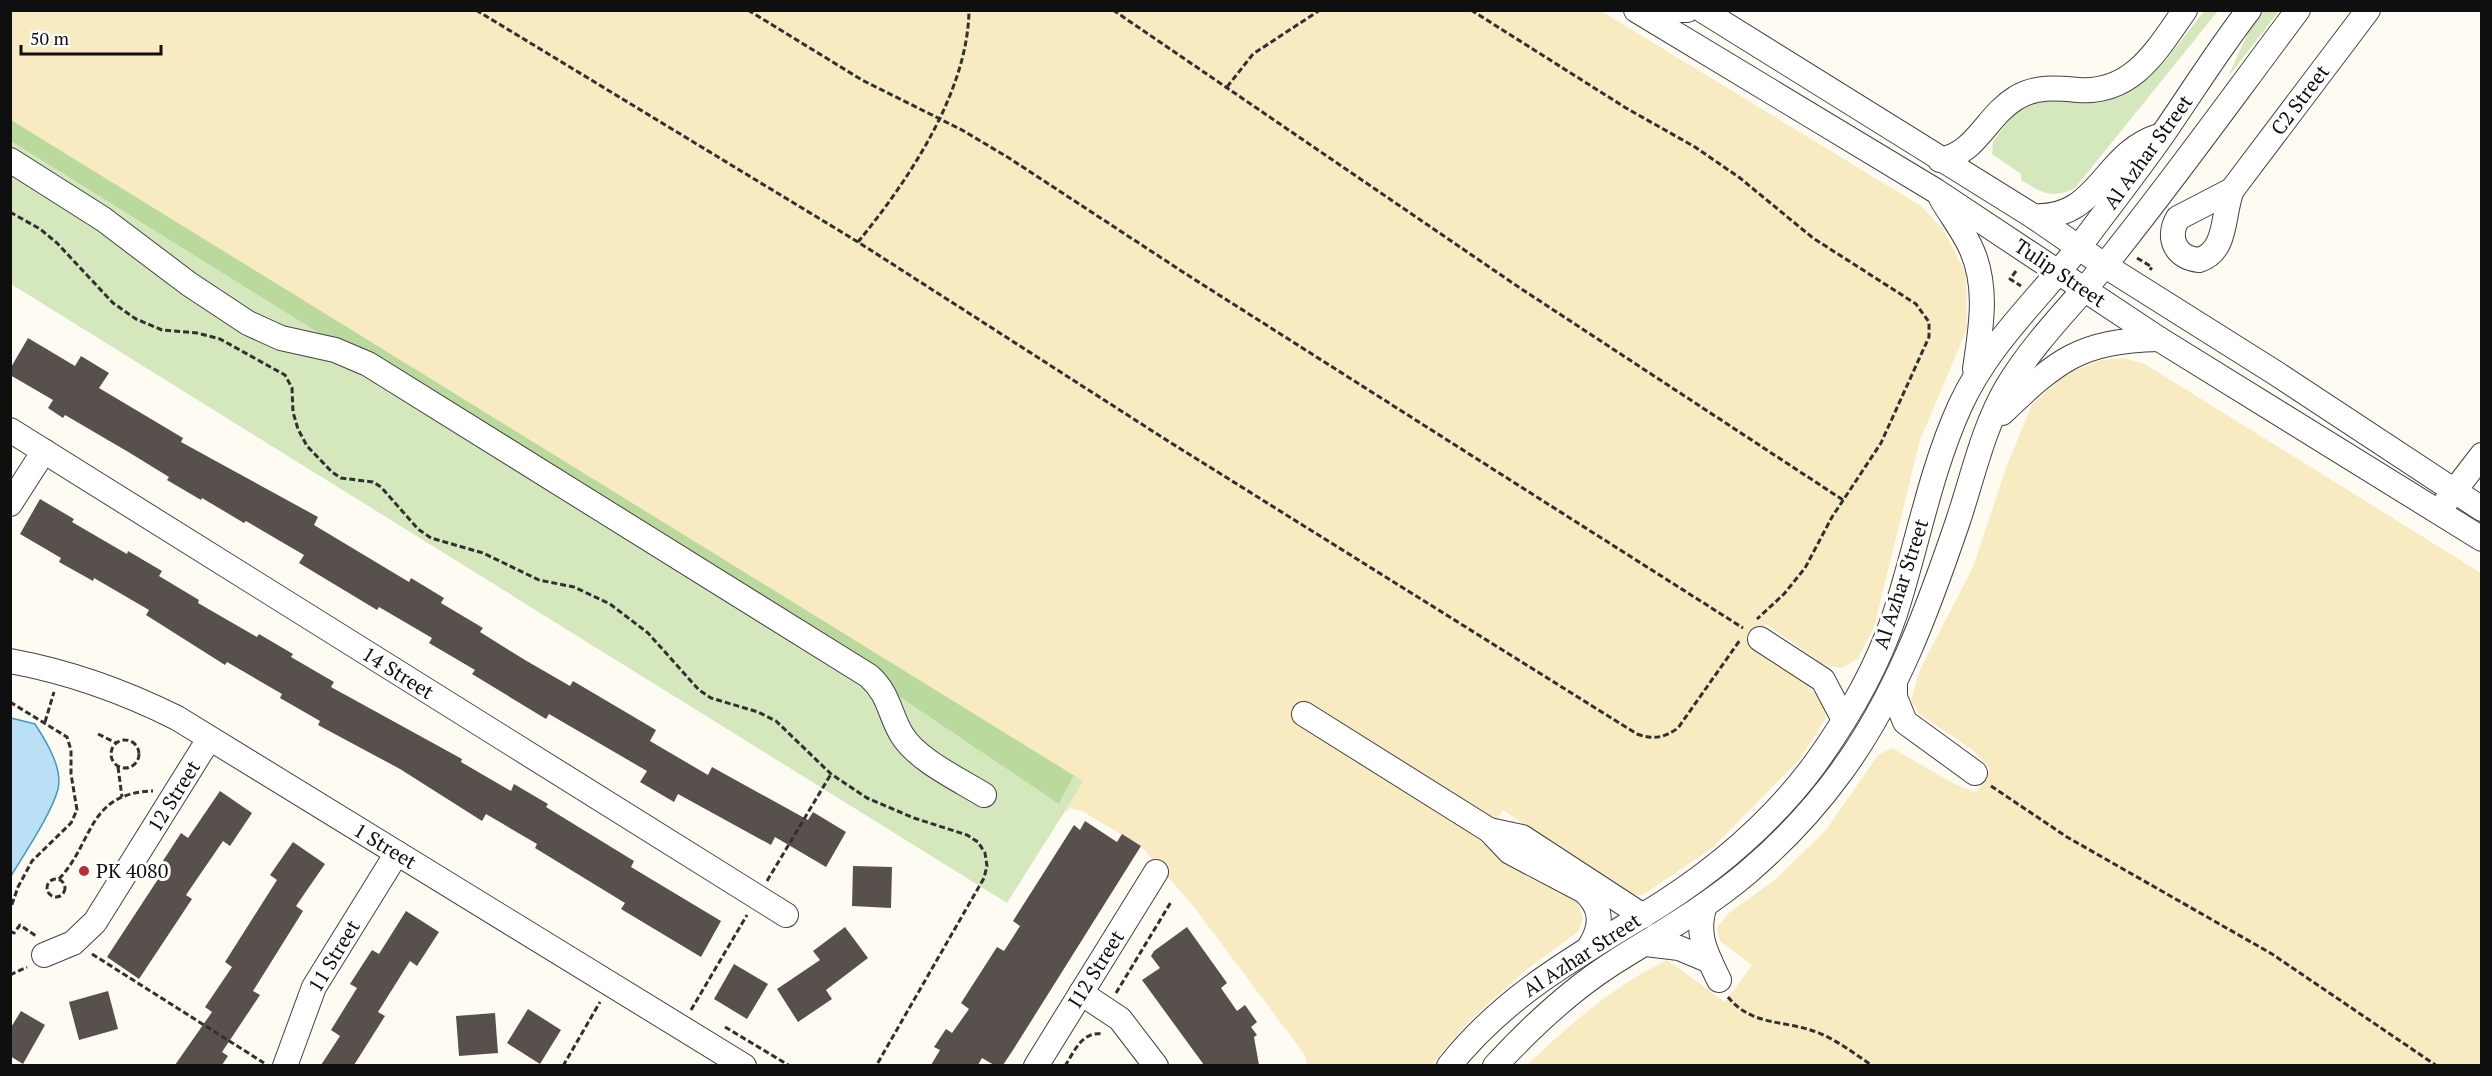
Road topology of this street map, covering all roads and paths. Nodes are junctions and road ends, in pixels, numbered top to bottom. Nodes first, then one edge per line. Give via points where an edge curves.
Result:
1 (476, 10) edge
2 (748, 10) edge
3 (969, 10) edge
4 (1113, 10) edge
5 (1320, 10) edge
6 (1470, 10) edge
7 (1636, 10) edge
8 (1669, 10) edge
9 (1687, 10) edge
10 (1702, 10) edge
11 (2185, 10) edge
12 (2249, 10) edge
13 (2298, 10) edge
14 (2368, 10) edge
15 (1227, 87) junction
16 (938, 118) junction
17 (2162, 136) junction
18 (10, 160) edge
19 (1940, 160) junction
20 (2232, 190) dead end
21 (1936, 191) junction
22 (10, 212) edge
23 (2033, 216) junction
24 (858, 242) junction
25 (2079, 247) junction
26 (2104, 265) junction
27 (2058, 271) junction
28 (2084, 288) junction
29 (2158, 339) junction
30 (1974, 377) junction
31 (1989, 425) junction
32 (10, 430) edge
33 (44, 451) junction
34 (2481, 455) edge
35 (2454, 492) junction
36 (1843, 500) junction
37 (10, 504) edge
38 (2481, 509) edge
39 (2438, 512) junction
40 (2481, 539) edge
41 (1753, 635) junction
42 (10, 662) edge
43 (1872, 670) junction
44 (1823, 680) junction
45 (1895, 684) junction
46 (45, 689) dead end
47 (54, 691) junction
48 (63, 693) dead end
49 (10, 702) edge
50 (1304, 714) dead end
51 (1844, 720) junction
52 (45, 722) junction
53 (1915, 731) junction
54 (98, 734) dead end
55 (1866, 736) junction
56 (209, 740) junction
57 (116, 743) junction
58 (118, 767) junction
59 (1975, 774) joint
60 (176, 793) junction
61 (984, 795) dead end
62 (123, 798) junction
63 (397, 853) junction
64 (1156, 872) dead end
65 (59, 879) junction
66 (1587, 886) junction
67 (1171, 902) dead end
68 (1705, 905) junction
69 (10, 910) edge
70 (786, 915) dead end
71 (1643, 916) junction
72 (73, 943) junction
73 (1646, 944) junction
74 (1590, 945) junction
75 (44, 955) dead end
76 (1714, 970) junction
77 (610, 985) junction
78 (1081, 993) junction
79 (1108, 1009) junction
80 (1097, 1033) junction
81 (1107, 1036) dead end
82 (268, 1065) edge
83 (285, 1065) edge
84 (562, 1065) edge
85 (744, 1065) edge
86 (876, 1065) edge
87 (1036, 1065) edge
88 (1065, 1065) edge
89 (1156, 1065) edge
90 (1449, 1065) edge
91 (1496, 1065) edge
92 (1873, 1065) edge
93 (2437, 1065) edge

1 - 24 path
2 - 16 path via 862,80
3 - 16 path via 969,33 963,54
4 - 15 path
5 - 15 path via 1253,54
6 - 36 path via 1695,147 1813,238 1922,309 1929,322 1929,337 1881,443
7 - 21 street, Tulip Street
8 - 9 street
10 - 19 street, Tulip Street
11 - 19 street via 2151,59 2131,78 2105,89 2046,88 2018,96 1995,115 1970,147
12 - 17 street, Al Azhar Street
13 - 26 street, Al Azhar Street
14 - 20 street, C2 Street
15 - 36 path via 1520,288
16 - 24 path via 910,171
16 - 41 path via 1009,158
17 - 23 street via 2129,151 2082,204 2057,215
17 - 25 street, Al Azhar Street
18 - 61 street via 103,219 248,323 281,338 334,350 368,364 869,675 885,692 897,726 911,747
19 - 23 street, Tulip Street
21 - 27 street, Tulip Street
21 - 30 street via 1970,246 1981,283 1982,322
22 - 86 path via 57,243 112,303 136,319 162,330 220,339 285,375 292,388 298,429 318,460 341,478 373,482 381,487 424,534 504,561 539,580 593,594 648,633 699,690 724,704 758,712 776,722 848,787 894,810 978,842 985,853 984,878
23 - 25 street, Tulip Street
24 - 41 path via 1637,734 1663,737 1678,728
25 - 26 street, Tulip Street
25 - 27 street, Al Azhar Street
26 - 28 street, Al Azhar Street
26 - 35 street, Tulip Street
27 - 28 street, Tulip Street
27 - 30 street, Al Azhar Street via 1995,344
28 - 29 street, Tulip Street
28 - 31 street, Al Azhar Street via 2026,357
29 - 31 street via 2106,342 2075,353 2046,371
29 - 39 street, Tulip Street
30 - 43 street, Al Azhar Street via 1947,439 1894,617
31 - 45 street, Al Azhar Street via 1939,574
32 - 33 street, 14 Street
33 - 37 street
33 - 70 street, 14 Street
34 - 35 street
35 - 38 street, Tulip Street
35 - 39 street
36 - 41 path via 1800,575
39 - 40 street, Tulip Street
41 - 44 street
42 - 56 street, 1 Street via 74,675 109,687 177,718
43 - 44 street via 1848,679
43 - 51 street, Al Azhar Street
44 - 51 street
45 - 53 street via 1899,710
45 - 55 street, Al Azhar Street
46 - 47 path
47 - 48 path
47 - 52 path
49 - 52 path
50 - 66 street via 1489,830 1522,837
51 - 71 street, Al Azhar Street via 1813,766 1777,808 1721,860
52 - 69 path via 70,743 77,810 71,823 32,861
53 - 55 street
53 - 59 street
54 - 57 path
55 - 68 street, Al Azhar Street via 1833,782 1781,842
56 - 60 street, 12 Street
56 - 63 street, 1 Street
57 - 58 path via 111,758
57 - 58 path via 133,742 139,753 130,768
58 - 62 path
59 - 93 path via 2067,837 2272,954
60 - 62 path via 149,791
60 - 72 street, 12 Street via 95,922
62 - 65 path via 99,812 74,860
63 - 77 street, 1 Street
63 - 83 street, 11 Street via 314,987
64 - 78 street, I12 Street
65 - 65 path via 47,885 53,897 65,891
66 - 71 street
66 - 74 street via 1600,923
67 - 79 path
68 - 73 street, Al Azhar Street
68 - 76 street via 1700,933
71 - 74 street, Al Azhar Street
72 - 75 street, 12 Street
72 - 82 path
73 - 76 street via 1679,948
73 - 91 street, Al Azhar Street via 1578,989
74 - 90 street, Al Azhar Street via 1518,996
76 - 92 path via 1738,1009 1753,1018 1820,1033
77 - 84 path
77 - 85 street, 1 Street
78 - 79 street
78 - 87 street, I12 Street
79 - 80 path
79 - 89 street
80 - 81 path
80 - 88 path via 1082,1039

